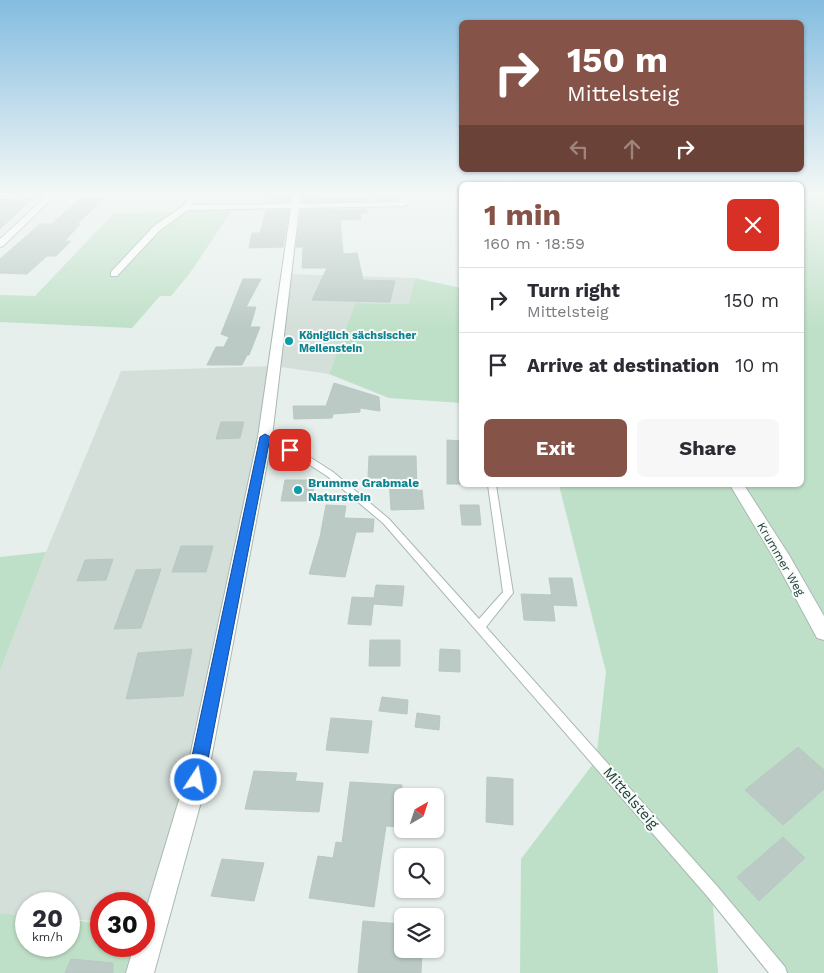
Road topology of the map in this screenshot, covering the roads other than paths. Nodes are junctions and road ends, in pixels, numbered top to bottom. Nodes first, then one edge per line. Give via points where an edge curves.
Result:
1 (148, 238) edge
2 (291, 238) edge
3 (114, 274) dead end
4 (265, 437) junction
5 (492, 487) edge
6 (738, 487) edge
7 (479, 626) junction
8 (824, 633) edge
9 (140, 973) edge
10 (779, 973) edge

1 - 3 street
2 - 4 street
4 - 7 lane, Mittelsteig via 330,474 386,521
4 - 9 street via 196,780
5 - 7 lane via 508,593
6 - 8 street, Krummer Weg
7 - 10 lane, Mittelsteig via 706,883

